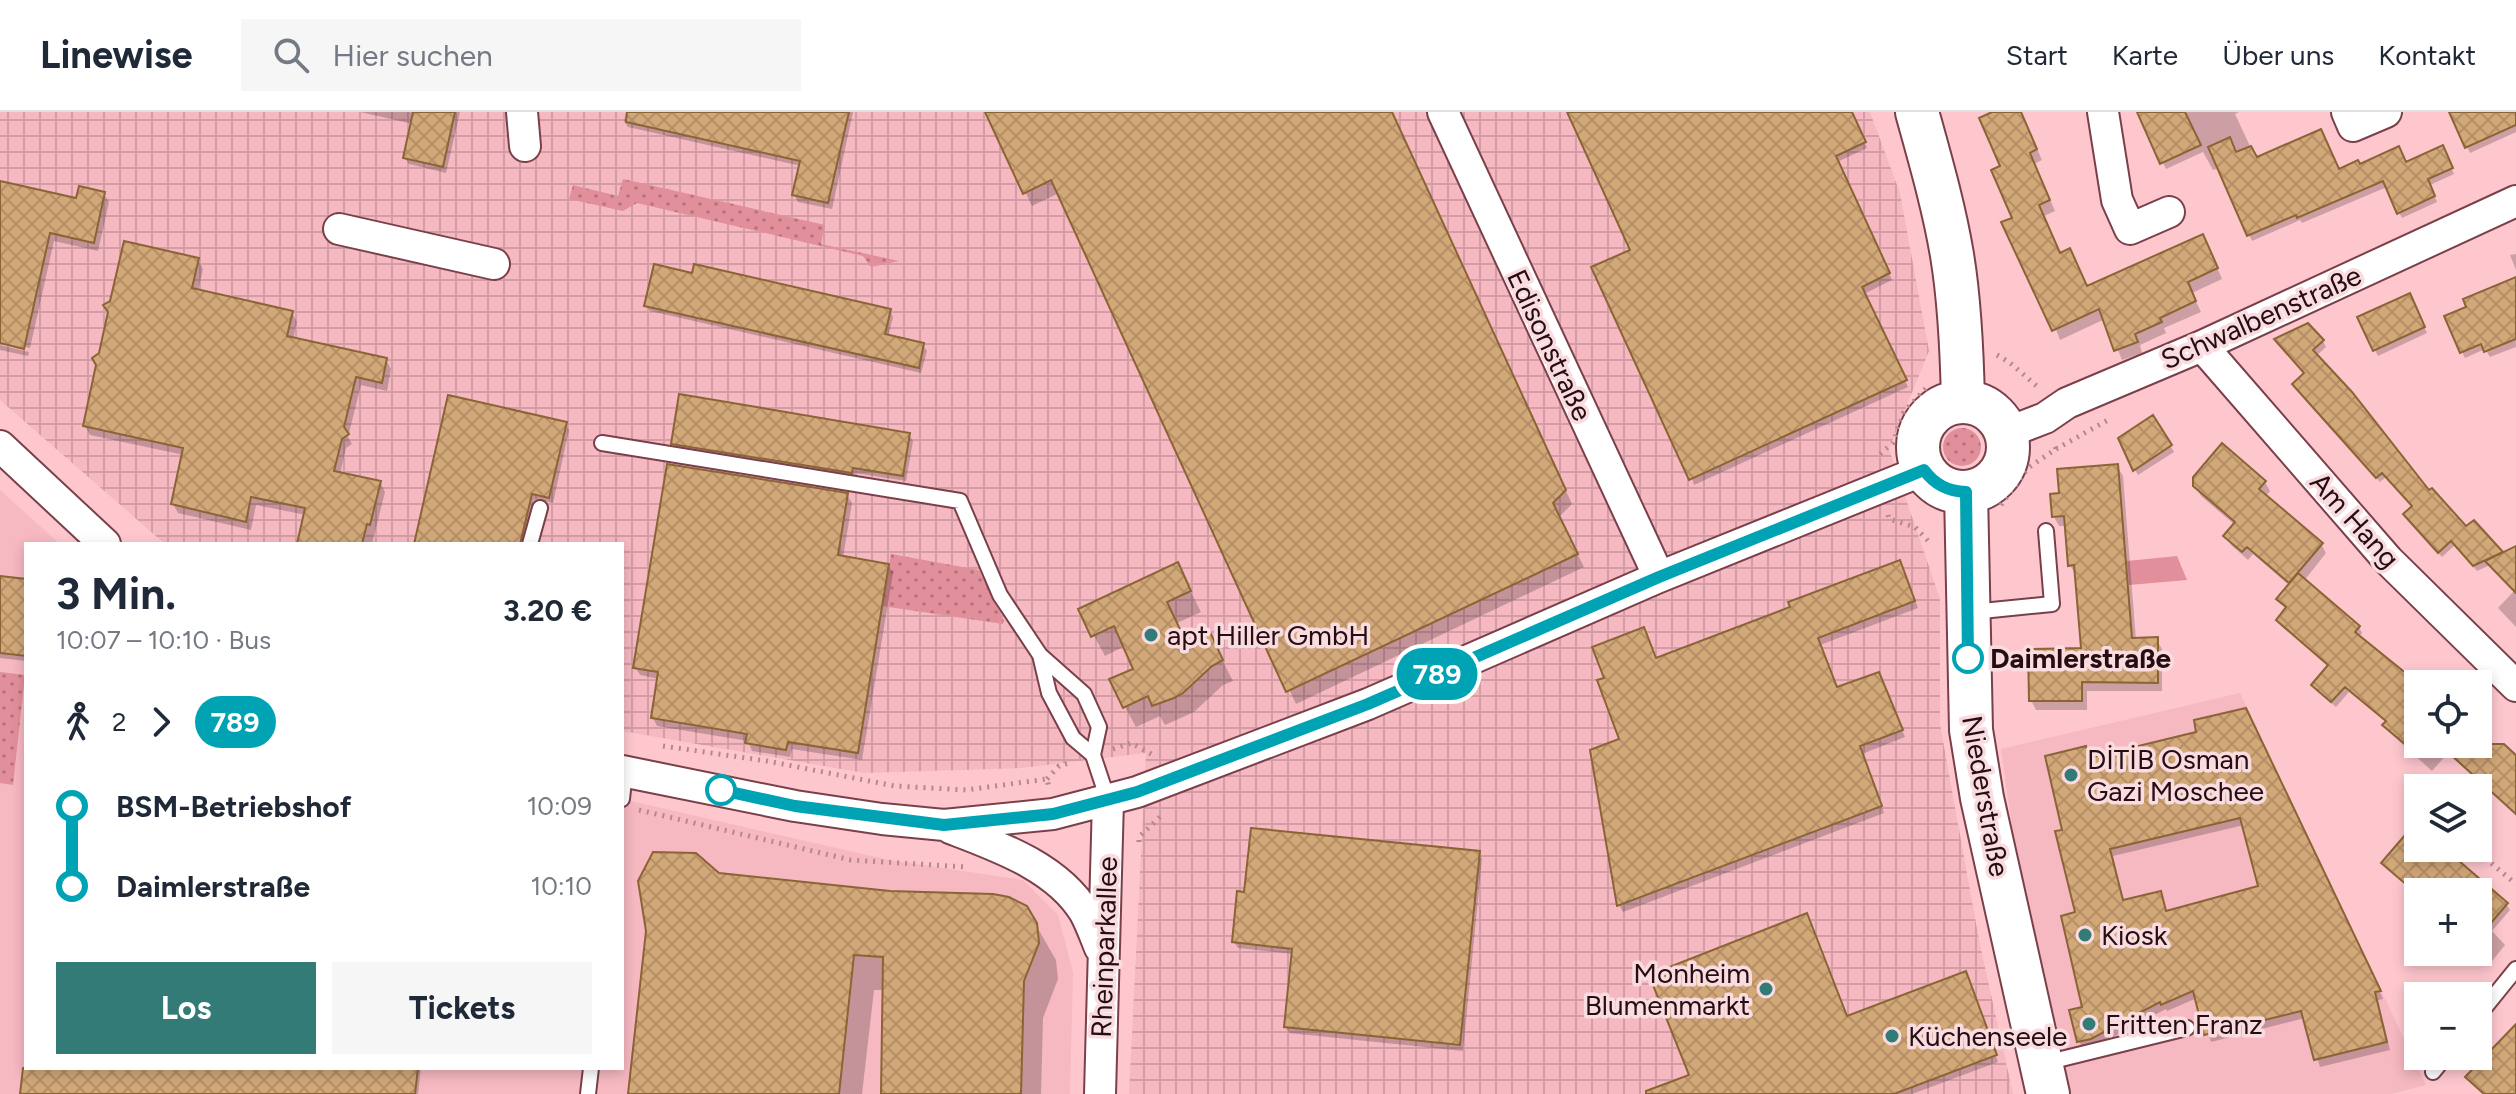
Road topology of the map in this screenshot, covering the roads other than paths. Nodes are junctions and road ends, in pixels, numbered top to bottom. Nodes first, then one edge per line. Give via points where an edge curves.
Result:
1 (522, 112) edge
2 (1443, 112) edge
3 (1917, 112) edge
4 (2103, 112) edge
5 (2347, 112) edge
6 (2386, 112) edge
7 (525, 146) dead end
8 (2516, 201) edge
9 (2169, 212) dead end
10 (339, 229) dead end
11 (494, 264) dead end
12 (2202, 346) junction
13 (1963, 402) junction
14 (2006, 433) junction
15 (602, 443) dead end
16 (0, 446) edge
17 (1924, 470) junction
18 (540, 508) dead end
19 (1977, 514) junction
20 (2046, 531) dead end
21 (103, 542) edge
22 (531, 542) edge
23 (1659, 577) junction
24 (1968, 613) junction
25 (1040, 655) junction
26 (2516, 686) edge
27 (1093, 755) junction
28 (624, 780) edge
29 (1108, 800) junction
30 (944, 825) junction
31 (1103, 955) junction
32 (2516, 969) edge
33 (2492, 999) edge
34 (2187, 1028) dead end
35 (591, 1070) edge
36 (2044, 1079) edge
37 (588, 1094) edge
38 (1100, 1094) edge

1 - 7 street
2 - 23 street, Edisonstraße
3 - 13 street via 1953,256
4 - 9 street via 2117,200 2130,229
5 - 6 street via 2353,126
8 - 12 street, Schwalbenstraße
10 - 11 street
12 - 14 street, Schwalbenstraße
12 - 26 street, Am Hang via 2388,560
13 - 14 street via 1990,411
13 - 17 street via 1948,404 1924,424 1918,439
14 - 19 street via 2001,472 1980,489
15 - 25 lane via 960,501 1000,595
16 - 21 street
17 - 19 street
17 - 23 street
18 - 22 lane
19 - 24 street, Niederstraße
20 - 24 lane via 2052,604
23 - 29 street via 1368,704
24 - 36 street, Niederstraße via 1971,730 1982,798
25 - 27 lane via 1049,693 1064,722
25 - 27 lane via 1084,694 1099,727
27 - 29 lane
28 - 30 street
29 - 30 street via 1053,814
29 - 31 street, Rheinparkallee
30 - 31 street via 1004,850 1059,883 1084,911
31 - 38 street, Rheinparkallee
32 - 33 lane
34 - 36 lane
35 - 37 lane

